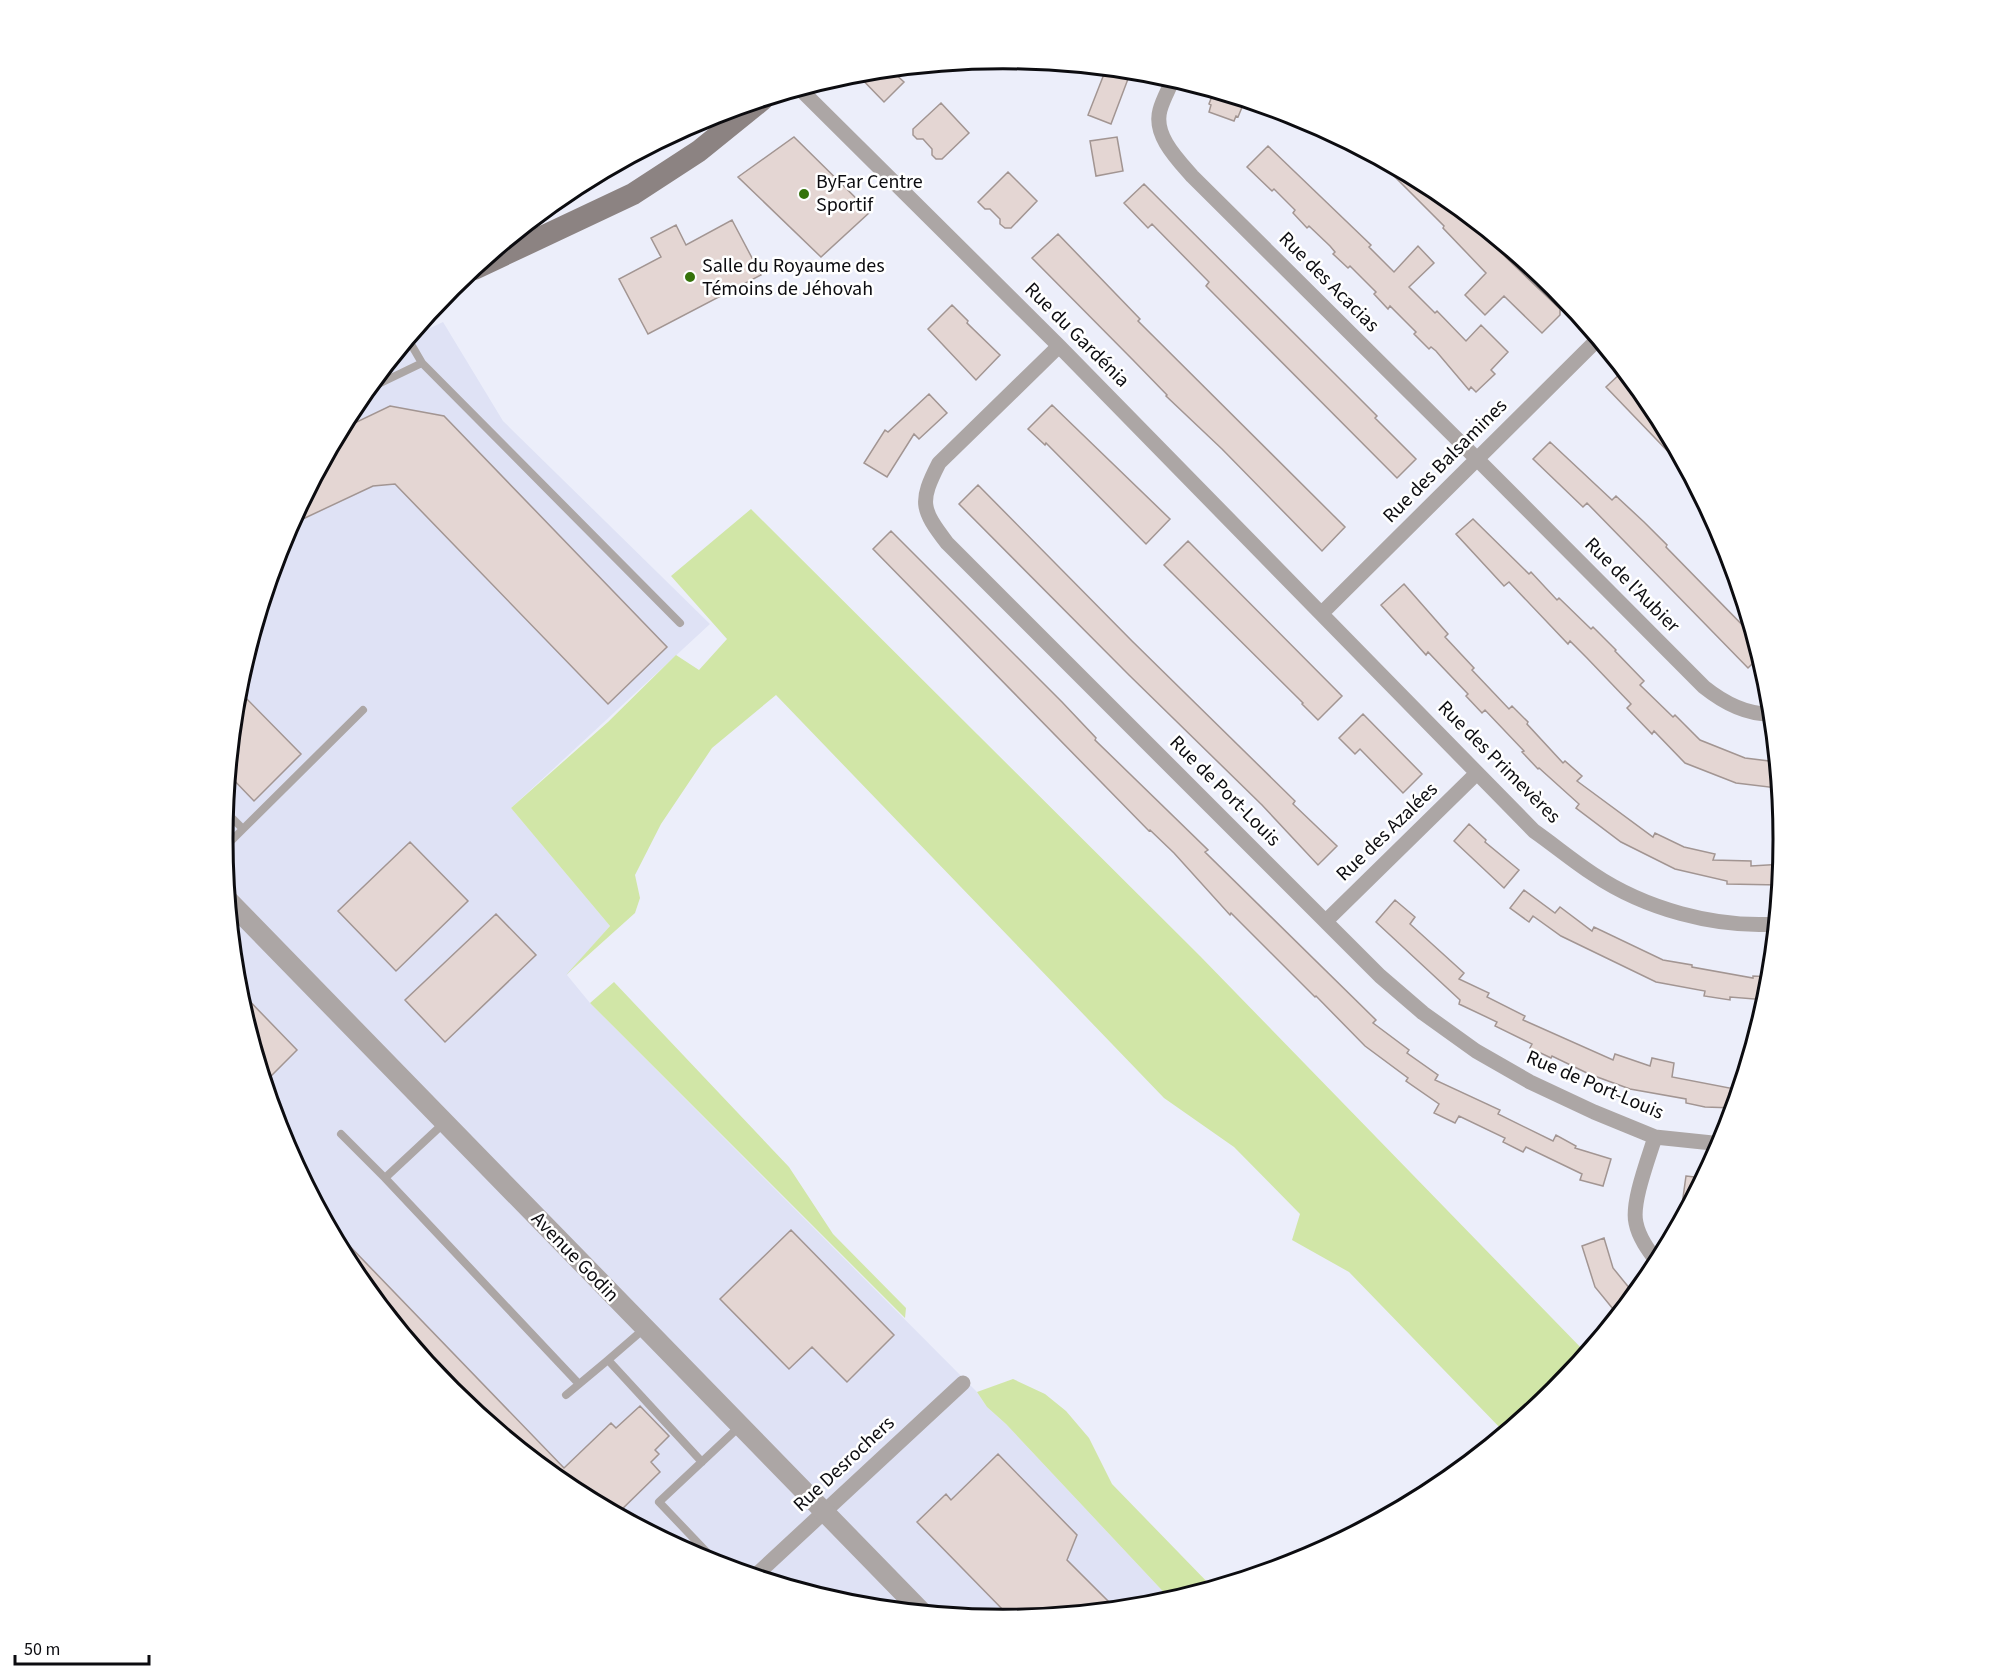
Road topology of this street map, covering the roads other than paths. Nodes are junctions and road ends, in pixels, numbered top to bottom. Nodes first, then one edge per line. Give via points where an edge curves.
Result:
1 (1169, 87) edge
2 (806, 95) edge
3 (744, 115) edge
4 (498, 258) edge
5 (1593, 344) edge
6 (412, 346) edge
7 (1059, 346) junction
8 (422, 363) junction
9 (384, 381) edge
10 (1478, 459) junction
11 (1322, 612) junction
12 (680, 623) dead end
13 (363, 710) dead end
14 (1763, 715) edge
15 (1477, 773) junction
16 (234, 820) edge
17 (243, 829) junction
18 (233, 840) edge
19 (237, 909) edge
20 (1326, 921) junction
21 (1769, 924) edge
22 (444, 1123) junction
23 (341, 1134) dead end
24 (1654, 1137) junction
25 (1711, 1143) edge
26 (385, 1178) junction
27 (1652, 1255) edge
28 (645, 1328) junction
29 (608, 1360) junction
30 (963, 1383) dead end
31 (579, 1384) junction
32 (566, 1395) dead end
33 (740, 1426) junction
34 (702, 1462) junction
35 (823, 1511) junction
36 (703, 1549) edge
37 (761, 1570) edge
38 (914, 1604) edge

1 - 10 street, Rue des Acacias via 1159,112 1160,129 1170,151
2 - 7 street, Rue du Gardénia
3 - 4 main road via 699,151 633,194
5 - 10 street, Rue des Balsamines
6 - 8 lane
7 - 11 street, Rue du Gardénia
7 - 20 street, Rue de Port-Louis via 939,463 927,488 926,509 933,525
8 - 9 lane
8 - 12 lane
10 - 11 street, Rue des Balsamines
10 - 14 street, Rue de l'Aubier via 1704,687 1723,702
11 - 15 street, Rue des Primevères
13 - 17 lane
15 - 20 street, Rue des Azalées
15 - 21 street, Rue des Primevères via 1534,831 1595,876 1647,902 1700,919
16 - 17 lane
17 - 18 lane
19 - 22 street, Avenue Godin
20 - 24 street, Rue de Port-Louis via 1397,991 1476,1051 1530,1082
22 - 26 lane
22 - 28 street, Avenue Godin
23 - 26 lane
24 - 25 street, Rue de Port-Louis
24 - 27 street via 1635,1221
26 - 31 lane
28 - 29 lane
28 - 33 street, Avenue Godin
29 - 31 lane
29 - 34 lane
30 - 35 street, Rue Desrochers
31 - 32 lane
33 - 34 lane
33 - 35 street, Avenue Godin
34 - 36 lane via 659,1502
35 - 37 street, Rue Desrochers
35 - 38 street, Avenue Godin

